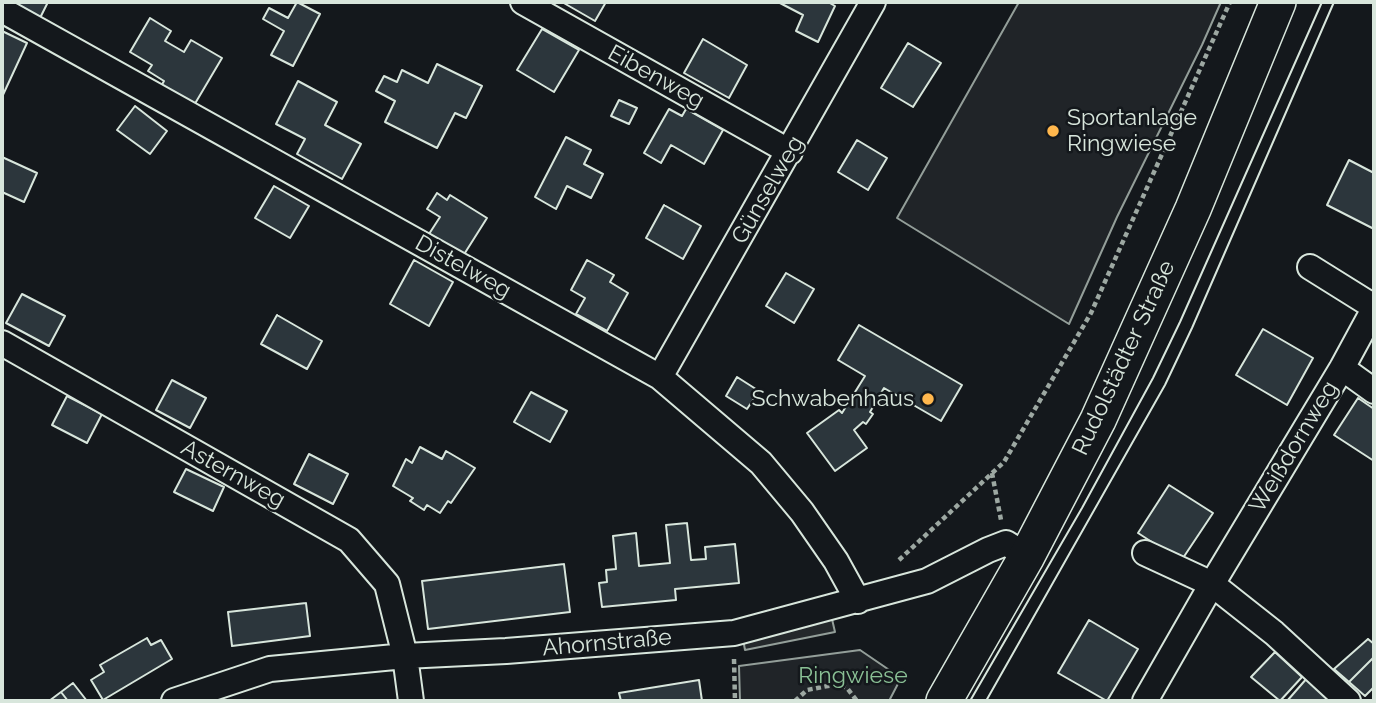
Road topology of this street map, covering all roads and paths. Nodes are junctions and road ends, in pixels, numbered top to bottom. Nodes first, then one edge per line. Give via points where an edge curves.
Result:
1 (523, 2) edge
2 (873, 2) edge
3 (1230, 2) edge
4 (1278, 2) edge
5 (2, 10) edge
6 (790, 152) junction
7 (1310, 267) dead end
8 (1374, 308) edge
9 (2, 343) edge
10 (1342, 368) junction
11 (660, 377) junction
12 (1374, 391) edge
13 (992, 472) junction
14 (1016, 550) junction
15 (1144, 553) dead end
16 (896, 563) dead end
17 (1212, 584) junction
18 (858, 601) junction
19 (734, 633) junction
20 (405, 656) junction
21 (174, 701) edge
22 (411, 701) edge
23 (734, 701) edge
24 (795, 701) edge
25 (857, 701) edge
26 (944, 701) edge
27 (1145, 701) edge
28 (1348, 701) edge

1 - 6 street, Eibenweg
2 - 6 street, Günselweg
3 - 13 path via 1091,313 1004,462
4 - 14 main road, Rudolstädter Straße via 1193,209 1103,408
5 - 11 street, Distelweg
6 - 11 street, Günselweg
7 - 8 street, Weißdornweg
8 - 10 street, Weißdornweg
9 - 20 street, Asternweg via 349,540 387,584
10 - 12 street
10 - 17 street, Weißdornweg
11 - 18 street, Distelweg via 761,463 802,512
13 - 14 path
13 - 16 path
14 - 18 street, Ahornstraße via 988,550 927,582
14 - 26 main road, Rudolstädter Straße
15 - 17 street
17 - 27 street, Weißdornweg
17 - 28 street
18 - 19 street, Ahornstraße
19 - 20 street, Ahornstraße
19 - 23 path
20 - 21 street, Ahornstraße via 270,668
20 - 22 street, Asternweg
24 - 25 path via 807,690 838,684

